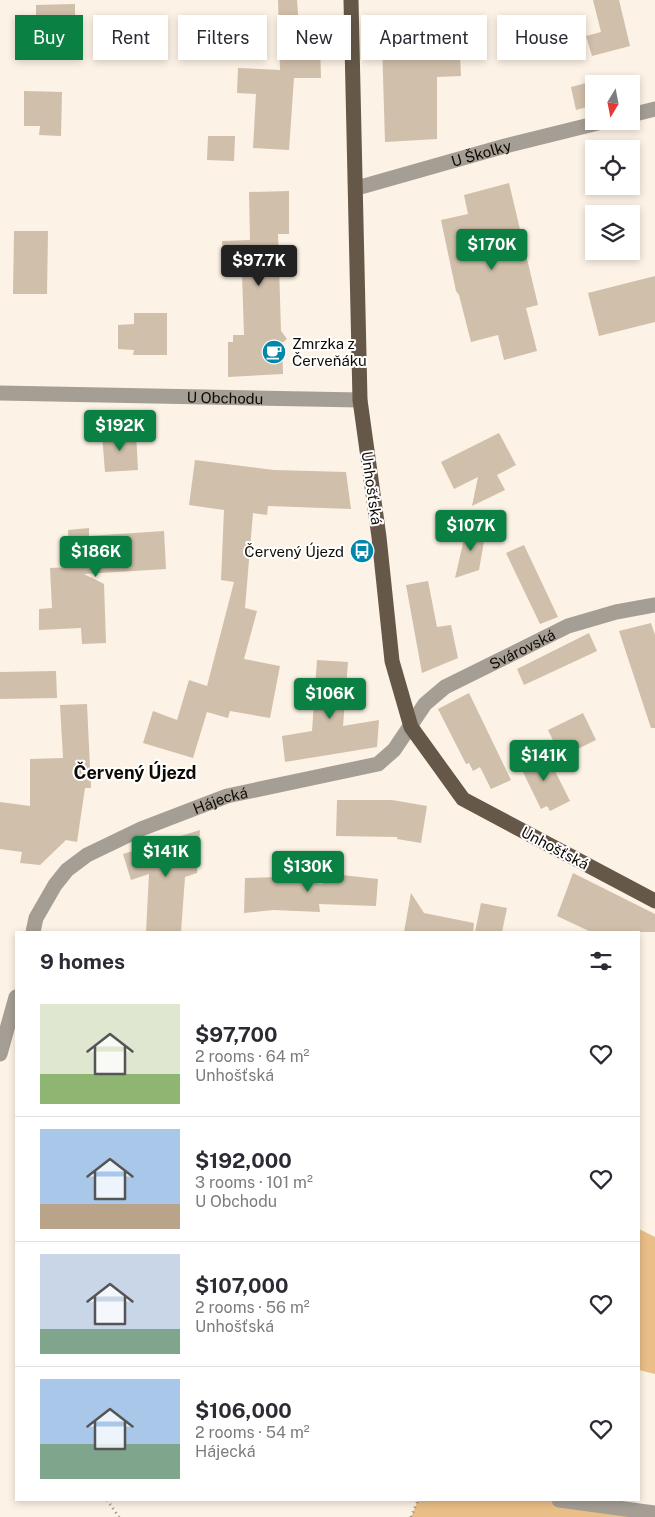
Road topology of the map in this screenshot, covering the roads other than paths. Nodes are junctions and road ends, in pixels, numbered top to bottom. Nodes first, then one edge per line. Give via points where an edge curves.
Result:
1 (351, 0) edge
2 (655, 109) edge
3 (640, 113) edge
4 (585, 126) edge
5 (357, 188) junction
6 (0, 393) edge
7 (360, 400) junction
8 (655, 605) edge
9 (411, 727) junction
10 (655, 902) edge
11 (33, 931) edge
12 (15, 1000) edge
13 (0, 1054) edge
14 (566, 1501) edge
15 (655, 1513) edge

1 - 5 main road, Unhošťská
2 - 3 street
4 - 5 street, U Školky
5 - 7 main road, Unhošťská
6 - 7 street, U Obchodu
7 - 9 main road, Unhošťská via 392,661
8 - 9 street, Svárovská via 568,626 509,654 440,690 425,704
9 - 10 main road, Unhošťská via 463,799
9 - 11 street, Hájecká via 394,750 378,764 228,796 142,829 87,855 67,870 55,885 36,918
12 - 13 street
14 - 15 street

